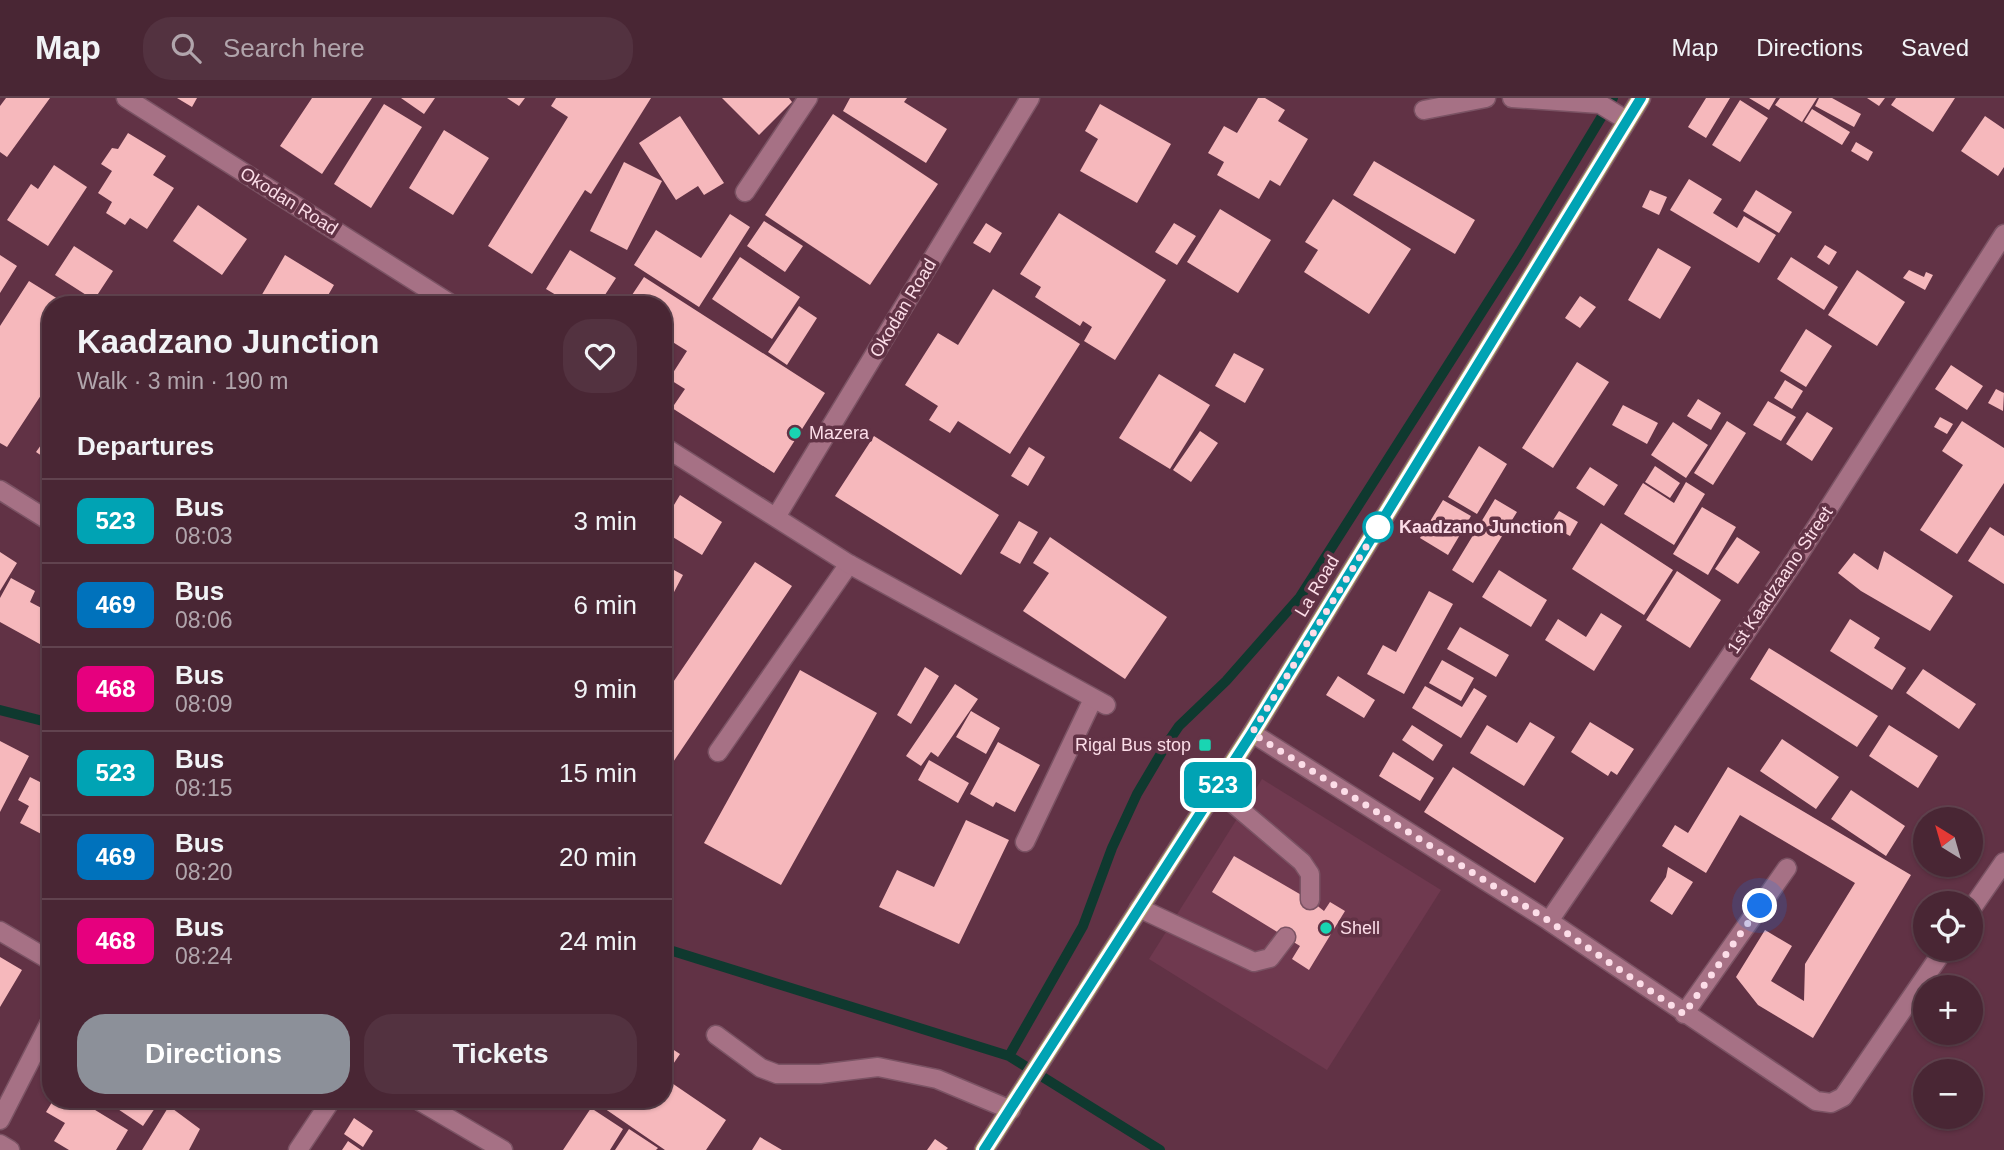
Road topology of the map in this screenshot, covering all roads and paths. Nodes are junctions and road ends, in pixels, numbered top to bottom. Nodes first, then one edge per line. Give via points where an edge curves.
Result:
1 (126, 98) edge
2 (808, 98) edge
3 (1030, 98) edge
4 (1486, 98) edge
5 (1512, 98) edge
6 (1641, 98) edge
7 (1424, 110) dead end
8 (1626, 120) junction
9 (745, 192) dead end
10 (2004, 234) edge
11 (438, 296) edge
12 (672, 457) edge
13 (0, 490) edge
14 (42, 516) edge
15 (776, 517) junction
16 (849, 564) junction
17 (1252, 733) junction
18 (718, 752) dead end
19 (1216, 789) junction
20 (1025, 842) dead end
21 (2004, 862) edge
22 (1787, 868) dead end
23 (1983, 892) edge
24 (1310, 900) dead end
25 (1139, 908) junction
26 (1549, 921) junction
27 (0, 931) edge
28 (1286, 937) dead end
29 (42, 956) edge
30 (1936, 961) edge
31 (1684, 1014) junction
32 (716, 1035) dead end
33 (42, 1038) edge
34 (326, 1108) edge
35 (431, 1108) edge
36 (1011, 1110) junction
37 (0, 1120) edge
38 (0, 1144) edge
39 (9, 1150) edge
40 (298, 1150) edge
41 (503, 1150) edge
42 (984, 1150) edge

1 - 11 street, Okodan Road
2 - 9 street
3 - 15 street, Okodan Road
4 - 7 street
5 - 8 street via 1605,107
6 - 8 main road, La Road
8 - 17 main road, La Road
10 - 26 street, 1st Kaadzaano Street via 1796,559
12 - 15 street
13 - 14 street
15 - 16 street
16 - 18 street
16 - 20 street via 1100,702
17 - 19 main road, La Road
17 - 26 street
19 - 24 street via 1303,862 1310,873
19 - 25 main road, La Road
21 - 23 street
22 - 31 street
25 - 28 street via 1254,962 1270,958
25 - 36 main road, La Road
26 - 31 street
27 - 29 street
30 - 31 street via 1843,1097 1831,1103 1816,1101
32 - 36 street via 761,1068 777,1074 878,1067 937,1079
33 - 37 street
34 - 40 street
35 - 41 street
36 - 42 main road, La Road
38 - 39 street

